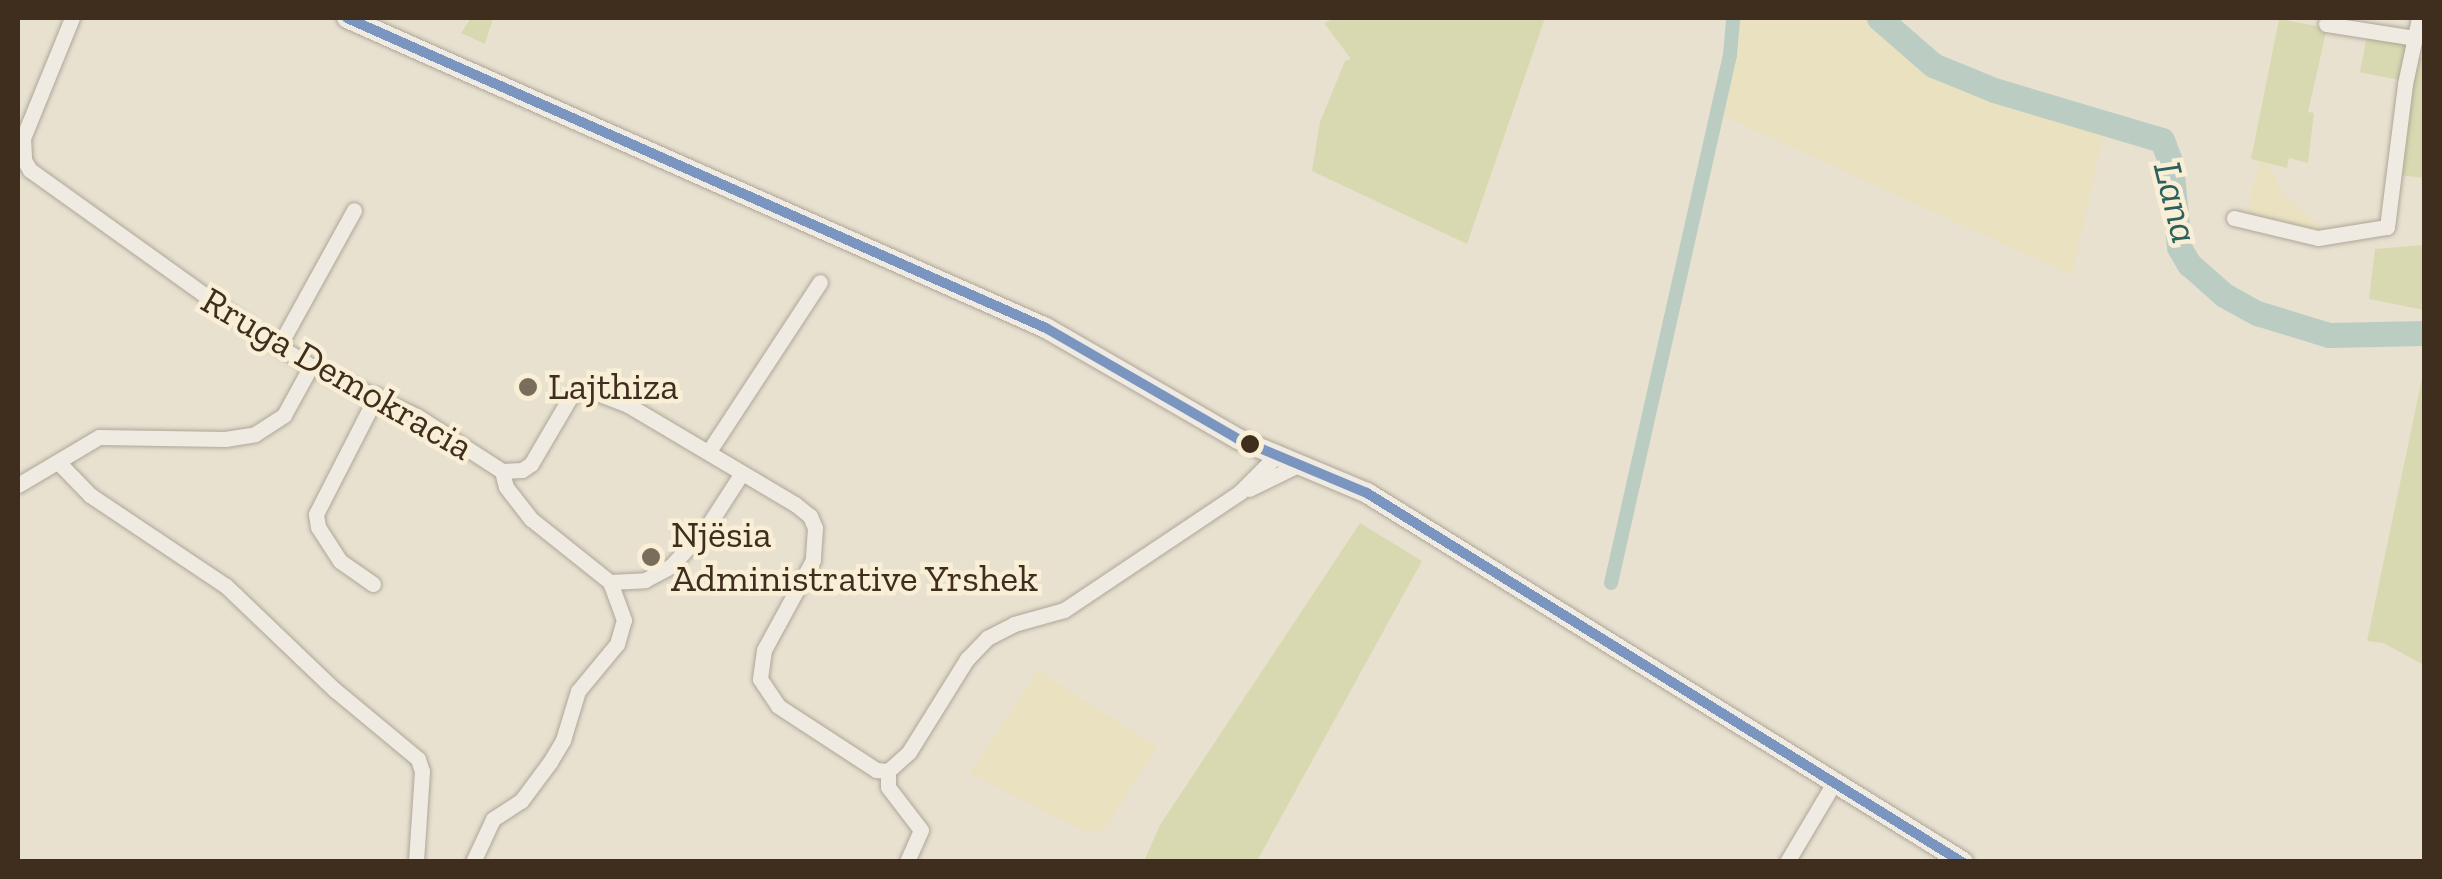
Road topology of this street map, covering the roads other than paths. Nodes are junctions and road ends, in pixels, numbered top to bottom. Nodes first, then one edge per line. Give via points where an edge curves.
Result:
1 (72, 18) edge
2 (347, 18) edge
3 (2419, 18) edge
4 (2326, 24) dead end
5 (2415, 38) junction
6 (24, 173) edge
7 (354, 210) dead end
8 (2234, 218) dead end
9 (820, 282) dead end
10 (279, 346) junction
11 (311, 366) junction
12 (377, 394) junction
13 (709, 452) junction
14 (1276, 456) junction
15 (58, 463) junction
16 (1298, 465) junction
17 (502, 471) junction
18 (742, 472) junction
19 (18, 485) edge
20 (1240, 492) junction
21 (610, 582) junction
22 (373, 584) dead end
23 (888, 771) junction
24 (1834, 783) junction
25 (416, 862) edge
26 (473, 862) edge
27 (907, 862) edge
28 (1787, 862) edge
29 (1962, 862) edge

1 - 6 street, Rruga Demokracia via 23,138
2 - 14 main road via 1046,328
3 - 5 street
4 - 5 street
5 - 8 street via 2386,227 2318,238
6 - 10 street, Rruga Demokracia
7 - 10 street
9 - 13 street
10 - 11 street, Rruga Demokracia
11 - 12 street, Rruga Demokracia
11 - 15 street via 284,415 255,434 99,437
12 - 17 street, Rruga Demokracia
12 - 22 street via 316,514 340,560
13 - 17 street via 618,400 578,390 531,464
13 - 18 street
14 - 16 main road
14 - 20 street
15 - 19 street
15 - 25 street via 90,495 226,586 418,758
16 - 20 street
16 - 24 main road via 1367,494
17 - 21 street, Rruga Demokracia via 506,488 531,519
18 - 21 street via 672,566 645,580
18 - 23 street via 795,504 815,528 813,560 764,650 760,679 766,694 854,756
20 - 23 street via 1064,610 987,638 909,752
21 - 26 street via 624,620 617,644 578,691 563,740 533,787 492,819
23 - 27 street via 888,787 921,830
24 - 28 street
24 - 29 main road

